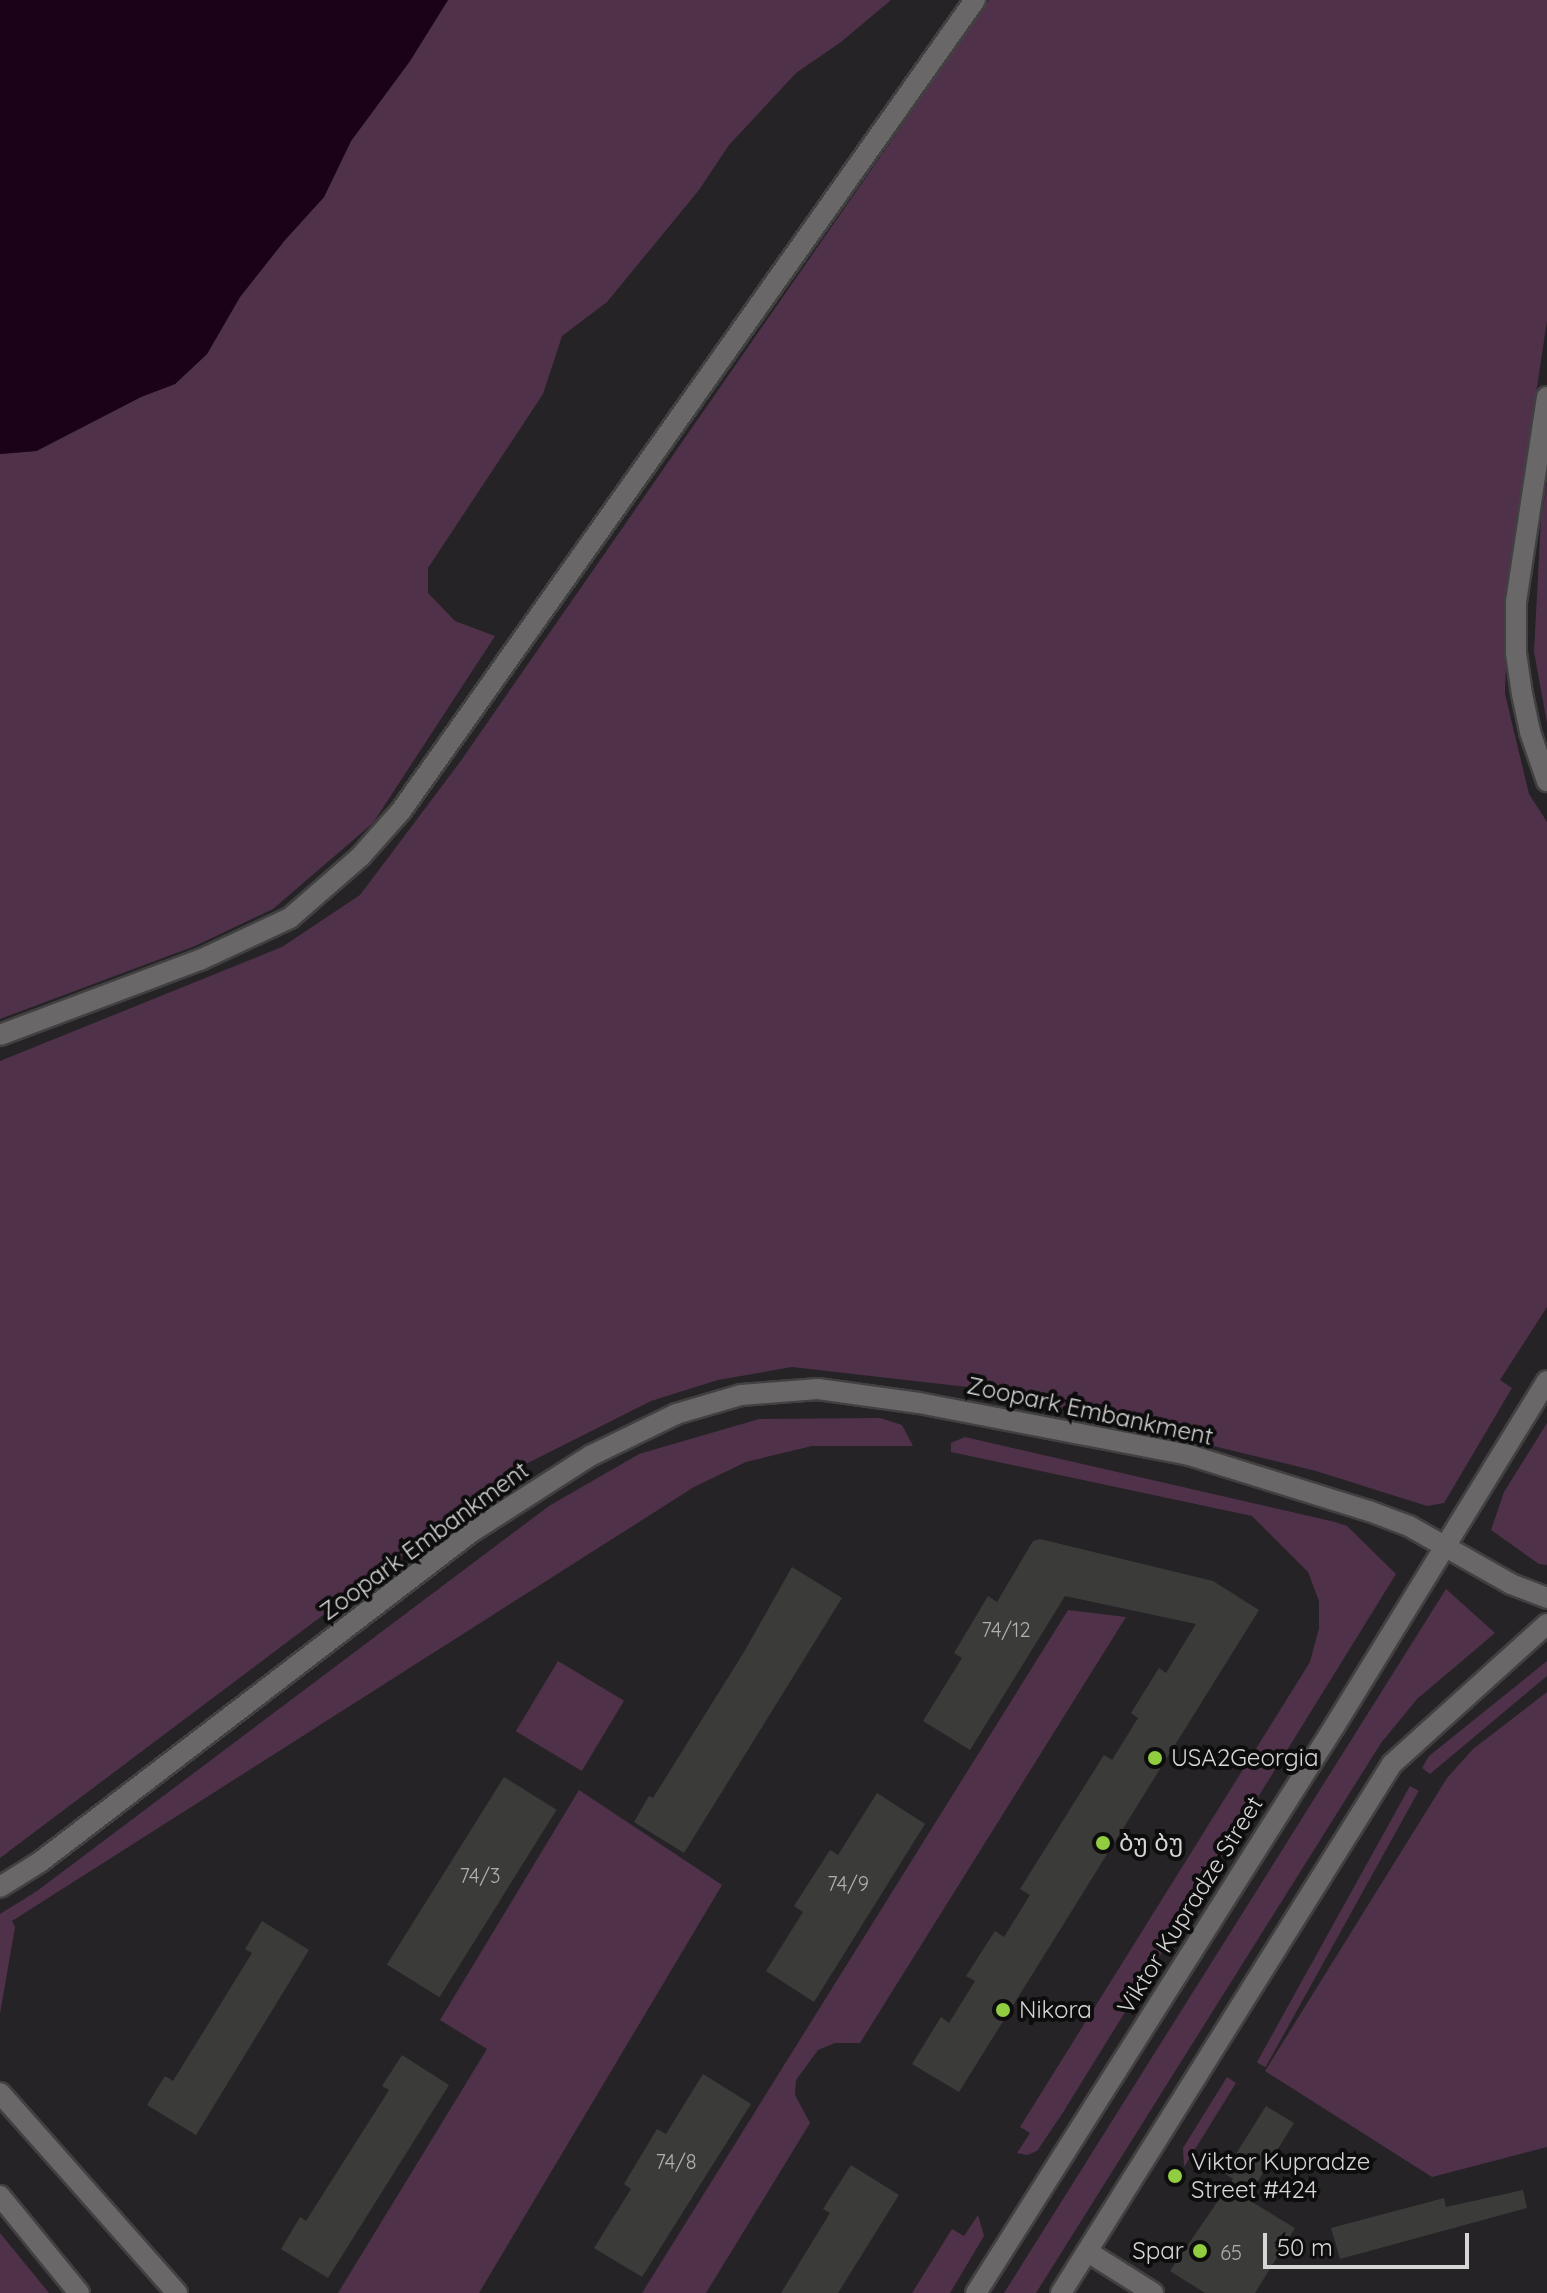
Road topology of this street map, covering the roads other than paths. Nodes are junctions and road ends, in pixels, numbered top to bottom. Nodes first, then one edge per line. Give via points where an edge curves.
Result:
1 (975, 0) edge
2 (1547, 397) edge
3 (1547, 781) edge
4 (0, 1035) edge
5 (1547, 1381) edge
6 (1445, 1546) junction
7 (1547, 1598) edge
8 (1547, 1624) edge
9 (0, 1887) edge
10 (0, 2093) edge
11 (0, 2196) edge
12 (1088, 2252) junction
13 (79, 2293) edge
14 (177, 2293) edge
15 (976, 2293) edge
16 (1061, 2293) edge
17 (1153, 2293) edge

1 - 4 main road via 401,811 361,856 290,918 200,960
2 - 3 main road via 1516,601 1516,653 1530,732
5 - 6 main road, Viktor Kupradze Street
6 - 7 main road, Zoopark Embankment
6 - 9 main road, Zoopark Embankment via 1330,1496 1145,1445 818,1389 741,1395 676,1414 590,1456 470,1533 53,1853
6 - 15 main road, Viktor Kupradze Street
8 - 12 main road via 1392,1764
10 - 14 main road
11 - 13 main road
12 - 16 main road
12 - 17 main road

